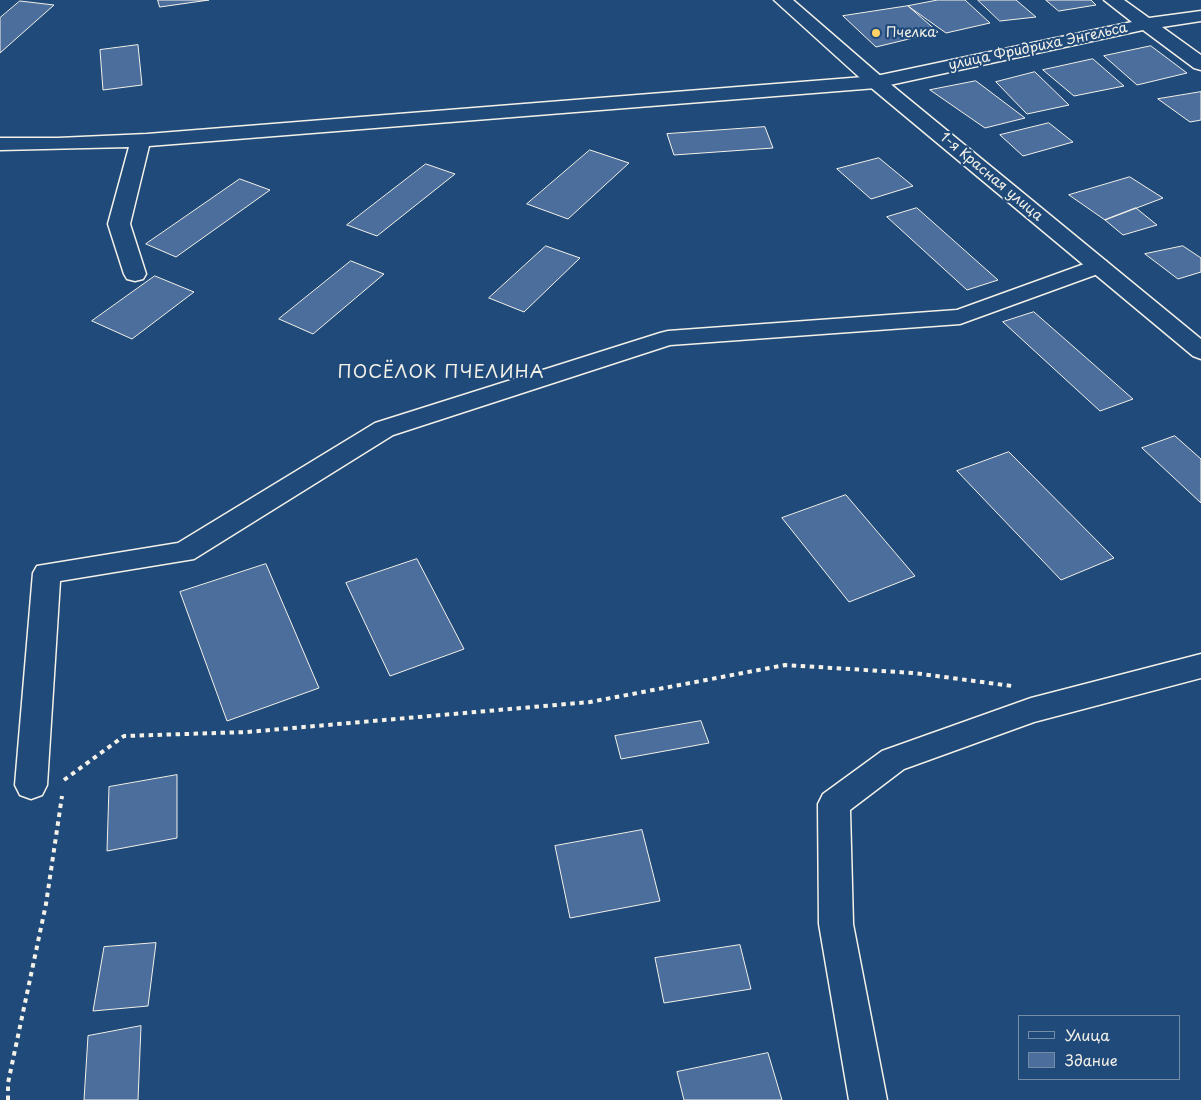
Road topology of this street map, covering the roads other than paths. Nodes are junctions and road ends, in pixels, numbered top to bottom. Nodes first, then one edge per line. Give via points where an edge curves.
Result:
1 (783, 0) edge
2 (1114, 0) edge
3 (1201, 16) edge
4 (1146, 24) junction
5 (1201, 64) edge
6 (876, 82) junction
7 (140, 141) junction
8 (0, 144) edge
9 (1098, 266) junction
10 (135, 274) dead end
11 (1201, 351) edge
12 (1201, 666) edge
13 (31, 785) dead end
14 (868, 1100) edge

1 - 6 street, 1-я Красная улица
2 - 4 street
3 - 4 street, улица Фридриха Энгельса
4 - 5 street
4 - 6 street, улица Фридриха Энгельса
6 - 7 street, улица Фридриха Энгельса
6 - 9 street, 1-я Красная улица
7 - 8 street, улица Фридриха Энгельса
7 - 10 street via 119,224
9 - 11 street, 1-я Красная улица
9 - 13 street via 960,317 668,338 384,429 184,552 47,573
12 - 14 street via 1031,710 893,760 834,804 836,924

